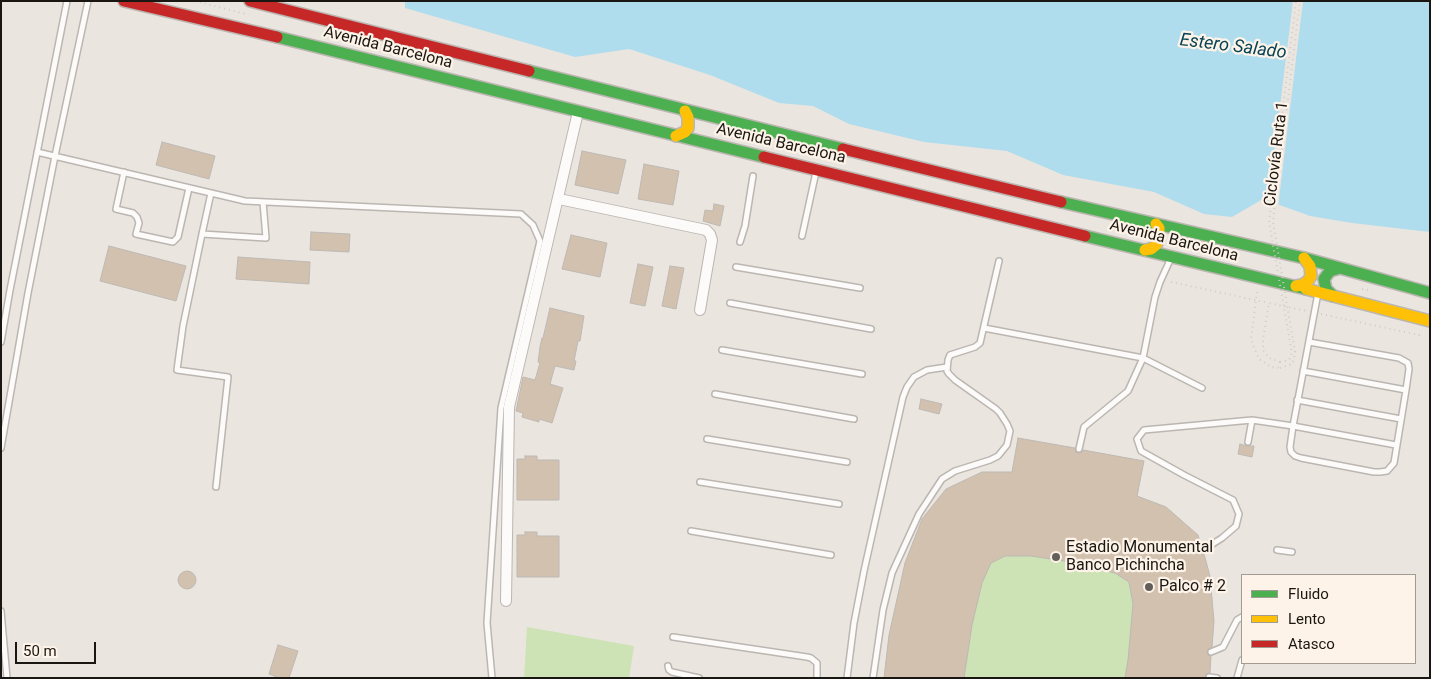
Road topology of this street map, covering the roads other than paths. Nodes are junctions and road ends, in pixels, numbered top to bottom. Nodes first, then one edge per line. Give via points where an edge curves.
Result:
1 (67, 1) edge
2 (88, 1) edge
3 (124, 1) edge
4 (250, 1) edge
5 (685, 111) junction
6 (578, 112) junction
7 (716, 118) junction
8 (676, 136) junction
9 (708, 144) junction
10 (37, 152) junction
11 (55, 156) junction
12 (816, 169) junction
13 (124, 172) junction
14 (753, 176) dead end
15 (994, 186) junction
16 (189, 188) junction
17 (1019, 192) junction
18 (211, 193) junction
19 (559, 199) junction
20 (262, 202) junction
21 (1002, 207) junction
22 (1156, 224) junction
23 (1180, 229) junction
24 (202, 234) junction
25 (802, 236) dead end
26 (740, 242) dead end
27 (1145, 250) junction
28 (1172, 257) junction
29 (1304, 258) junction
30 (999, 261) dead end
31 (736, 267) dead end
32 (1340, 268) junction
33 (1296, 286) junction
34 (860, 288) dead end
35 (1318, 292) junction
36 (1430, 293) edge
37 (1333, 296) junction
38 (730, 303) dead end
39 (700, 310) dead end
40 (1428, 326) edge
41 (984, 328) junction
42 (871, 329) dead end
43 (1, 342) edge
44 (1309, 342) junction
45 (722, 350) dead end
46 (1143, 358) junction
47 (947, 367) junction
48 (1303, 371) junction
49 (862, 374) dead end
50 (1202, 388) dead end
51 (1406, 390) junction
52 (715, 394) dead end
53 (1297, 400) junction
54 (854, 419) dead end
55 (1401, 419) junction
56 (1252, 420) junction
57 (1293, 426) junction
58 (708, 439) dead end
59 (1248, 442) dead end
60 (1396, 445) junction
61 (1, 448) edge
62 (1079, 449) dead end
63 (847, 462) dead end
64 (700, 482) dead end
65 (216, 487) dead end
66 (840, 504) dead end
67 (691, 531) dead end
68 (1203, 550) dead end
69 (1277, 550) dead end
70 (1292, 552) dead end
71 (831, 555) dead end
72 (506, 601) dead end
73 (1, 611) edge
74 (1241, 618) edge
75 (673, 637) dead end
76 (1211, 652) dead end
77 (1241, 664) edge
78 (668, 666) dead end
79 (1210, 677) edge
80 (7, 678) edge
81 (492, 678) edge
82 (699, 678) edge
83 (817, 678) edge
84 (846, 678) edge
85 (873, 678) edge
86 (1217, 678) edge
87 (1237, 678) edge

1 - 10 lane
2 - 11 lane
3 - 6 main road, Avenida Barcelona
4 - 5 main road, Avenida Barcelona
5 - 7 main road, Avenida Barcelona
5 - 8 main road via 688,128
6 - 8 main road, Avenida Barcelona
6 - 19 street
7 - 9 main road via 702,129 703,139
7 - 15 main road, Avenida Barcelona
8 - 9 main road, Avenida Barcelona
9 - 12 main road, Avenida Barcelona
10 - 11 lane
10 - 43 lane
11 - 13 lane
11 - 61 lane
12 - 21 main road, Avenida Barcelona
12 - 25 lane
13 - 16 lane
13 - 16 lane via 116,209 137,217 136,234 173,242 178,237
14 - 26 lane
15 - 17 main road, Avenida Barcelona
15 - 21 main road via 1000,194
16 - 18 lane
17 - 21 main road via 1009,196
17 - 22 main road, Avenida Barcelona
18 - 20 lane via 245,202
18 - 24 lane
19 - 39 street via 706,230 712,240
19 - 72 street via 509,407
20 - 24 lane via 266,238
20 - 81 lane via 520,214 533,225 540,241 500,408 487,623
21 - 27 main road, Avenida Barcelona
22 - 23 main road, Avenida Barcelona
22 - 27 main road via 1159,239 1151,249
23 - 28 main road via 1168,241
23 - 29 main road, Avenida Barcelona
24 - 65 lane via 183,326 178,370 228,377
27 - 28 main road, Avenida Barcelona
28 - 33 main road, Avenida Barcelona
28 - 46 lane via 1155,298
29 - 32 main road, Avenida Barcelona
29 - 33 main road via 1310,266 1311,276
30 - 41 lane
31 - 34 lane
32 - 36 main road, Avenida Barcelona
32 - 37 main road via 1330,271 1324,279 1326,289
33 - 35 main road, Avenida Barcelona
35 - 37 main road, Avenida Barcelona
35 - 44 lane
37 - 40 main road, Avenida Barcelona
38 - 42 lane
41 - 46 lane
41 - 47 lane via 978,345 953,353
44 - 48 lane
44 - 51 lane via 1403,359 1409,366
45 - 49 lane
46 - 50 lane
46 - 62 lane via 1128,391 1084,427
47 - 84 lane via 927,370 914,377 903,397 862,580
47 - 85 lane via 955,380 1000,413 1010,437 1008,445 998,456 942,479 919,514 892,573
48 - 51 lane
48 - 53 lane
51 - 55 lane
52 - 54 lane
53 - 55 lane
53 - 57 lane
55 - 60 lane
56 - 57 lane
56 - 59 lane
56 - 68 lane via 1144,430 1137,439 1141,451 1233,500 1238,514 1236,526
57 - 60 lane
57 - 60 lane via 1291,452 1310,460 1387,471 1394,463
58 - 63 lane
64 - 66 lane
67 - 71 lane
69 - 70 lane
73 - 80 lane
74 - 76 lane via 1223,647
75 - 83 lane via 811,658 817,663
77 - 87 lane
78 - 82 lane via 672,672
79 - 86 lane

